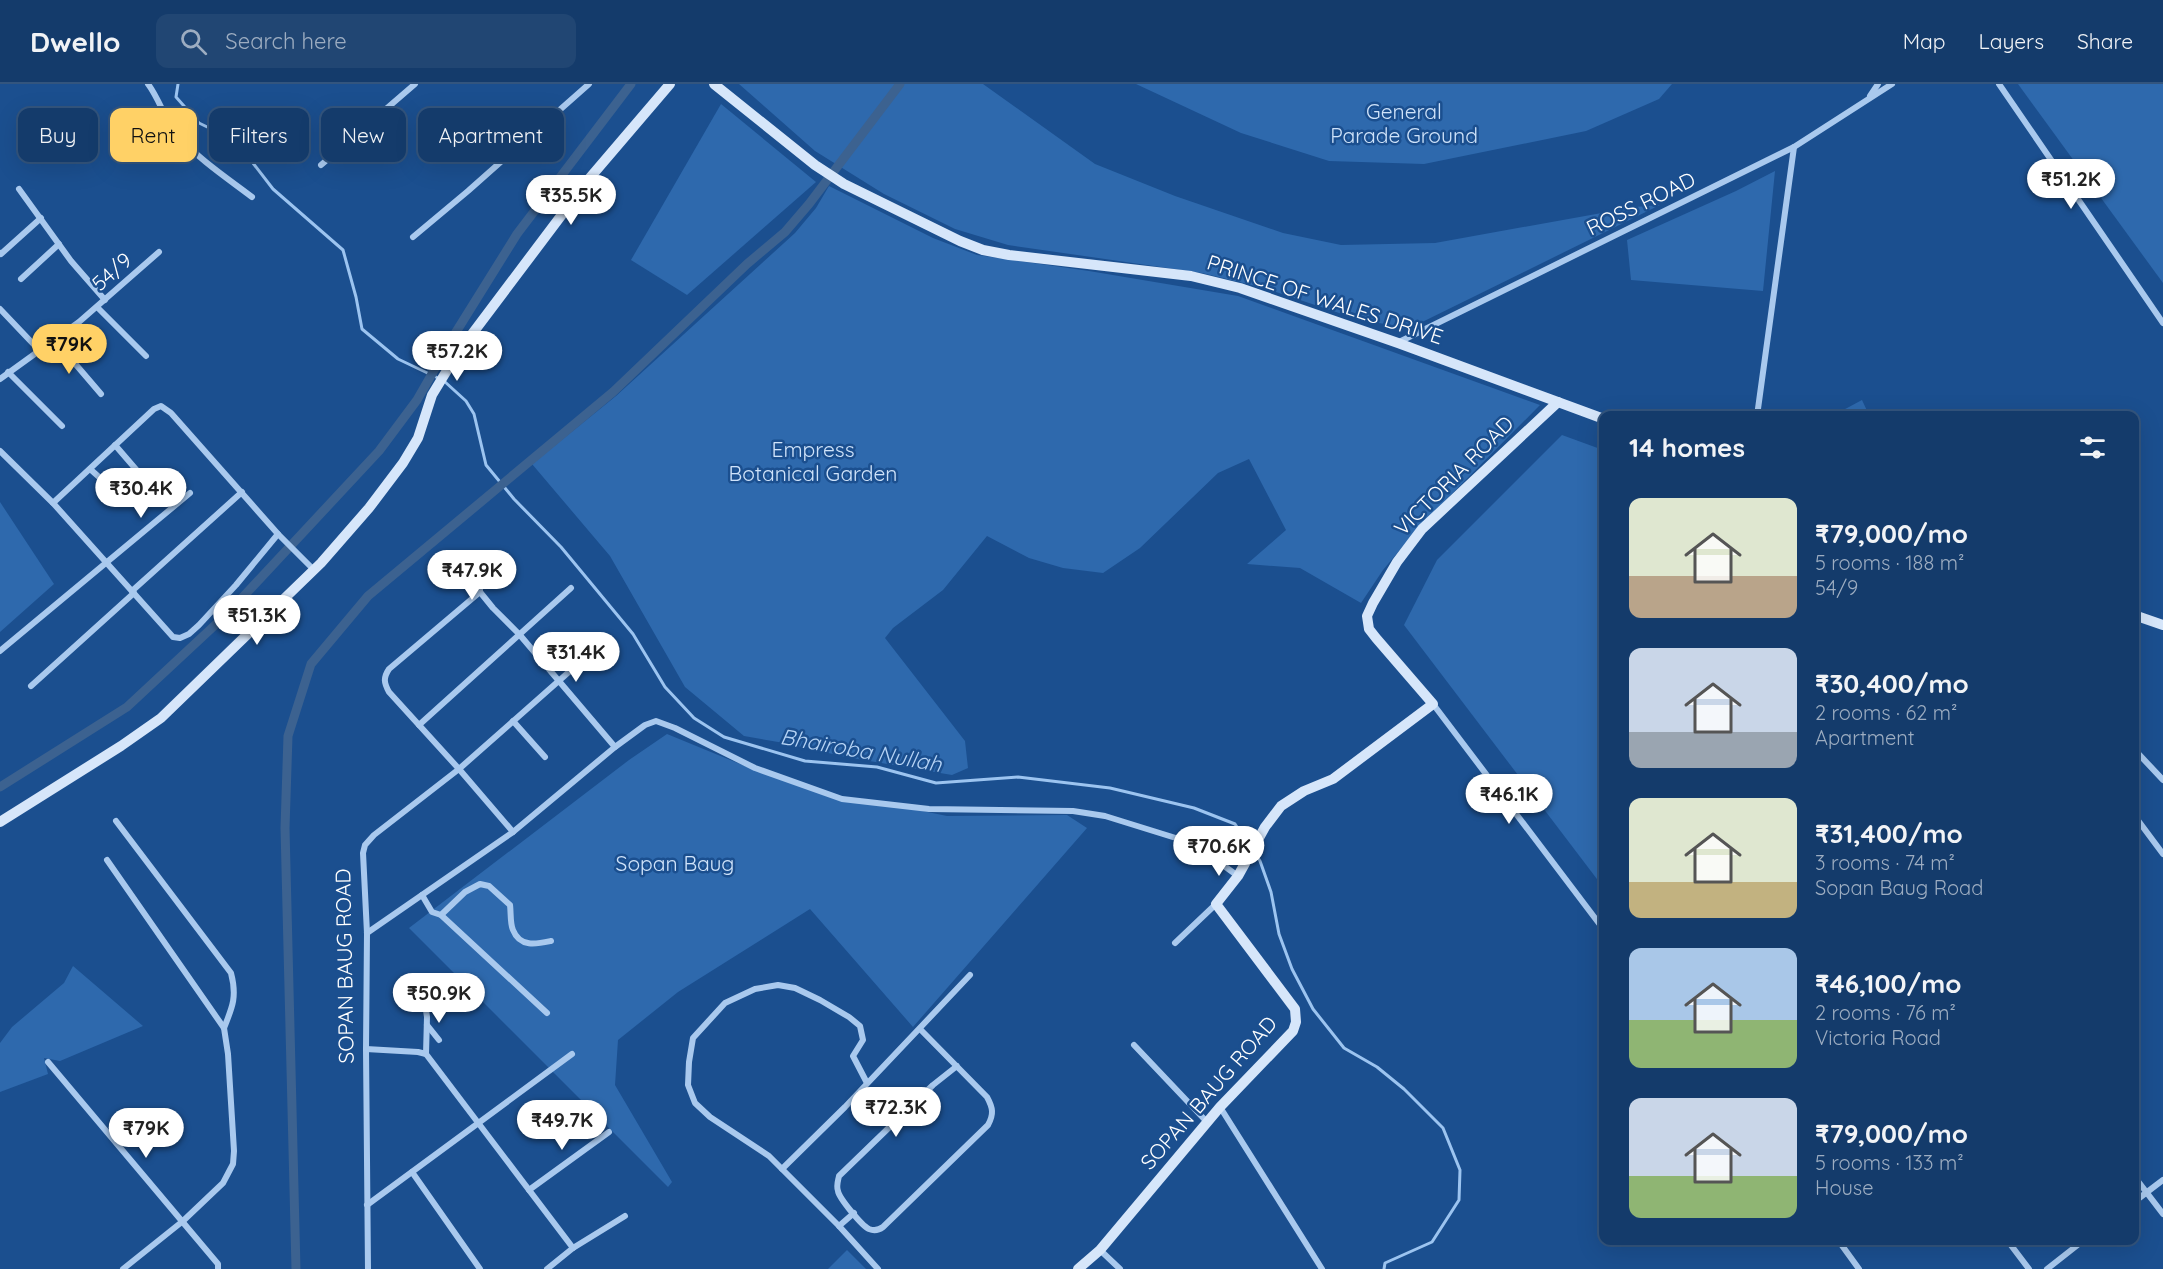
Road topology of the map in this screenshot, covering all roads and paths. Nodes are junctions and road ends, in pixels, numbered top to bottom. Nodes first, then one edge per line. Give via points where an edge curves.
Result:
1 (148, 84) edge
2 (415, 84) edge
3 (589, 84) edge
4 (670, 84) edge
5 (714, 84) edge
6 (1878, 84) edge
7 (1892, 84) edge
8 (1998, 84) edge
9 (1866, 100) junction
10 (1794, 147) junction
11 (321, 165) dead end
12 (19, 189) dead end
13 (252, 197) dead end
14 (41, 218) junction
15 (413, 237) dead end
16 (59, 244) junction
17 (159, 252) dead end
18 (0, 253) edge
19 (21, 279) dead end
20 (105, 300) junction
21 (97, 308) junction
22 (0, 309) edge
23 (2163, 322) edge
24 (54, 339) junction
25 (1398, 343) junction
26 (39, 350) junction
27 (146, 356) dead end
28 (8, 372) junction
29 (0, 379) edge
30 (101, 394) dead end
31 (1558, 402) junction
32 (1757, 411) edge
33 (1599, 417) edge
34 (62, 426) dead end
35 (116, 445) junction
36 (0, 451) edge
37 (90, 469) junction
38 (242, 492) junction
39 (190, 494) dead end
40 (54, 503) junction
41 (281, 536) junction
42 (500, 561) dead end
43 (107, 562) junction
44 (310, 566) junction
45 (571, 588) dead end
46 (133, 592) junction
47 (480, 592) junction
48 (2139, 617) edge
49 (2163, 625) edge
50 (519, 634) junction
51 (596, 648) dead end
52 (0, 651) edge
53 (559, 681) junction
54 (31, 686) dead end
55 (1433, 704) junction
56 (513, 722) junction
57 (419, 725) junction
58 (615, 747) junction
59 (2139, 754) edge
60 (545, 757) dead end
61 (459, 769) junction
62 (2163, 780) edge
63 (116, 821) dead end
64 (0, 822) edge
65 (2139, 822) edge
66 (513, 832) junction
67 (2163, 854) edge
68 (107, 860) dead end
69 (1238, 876) junction
70 (422, 895) junction
71 (1216, 904) junction
72 (441, 915) junction
73 (1599, 923) edge
74 (367, 933) junction
75 (551, 941) dead end
76 (1174, 943) dead end
77 (970, 975) dead end
78 (424, 997) dead end
79 (547, 1013) dead end
80 (427, 1025) junction
81 (224, 1028) junction
82 (920, 1029) junction
83 (439, 1040) dead end
84 (1134, 1045) dead end
85 (366, 1048) junction
86 (426, 1054) junction
87 (572, 1054) dead end
88 (48, 1062) dead end
89 (957, 1066) junction
90 (867, 1083) junction
91 (1220, 1107) junction
92 (479, 1122) junction
93 (1207, 1122) junction
94 (609, 1131) dead end
95 (782, 1169) junction
96 (412, 1172) junction
97 (2163, 1180) edge
98 (2139, 1182) edge
99 (529, 1190) junction
100 (2147, 1192) junction
101 (2139, 1198) edge
102 (367, 1205) junction
103 (854, 1213) junction
104 (2163, 1214) edge
105 (625, 1216) dead end
106 (183, 1221) junction
107 (839, 1226) junction
108 (1842, 1245) edge
109 (2011, 1245) edge
110 (2078, 1245) edge
111 (573, 1248) junction
112 (1100, 1250) junction
113 (123, 1269) edge
114 (218, 1269) edge
115 (368, 1269) edge
116 (480, 1269) edge
117 (547, 1269) edge
118 (878, 1269) edge
119 (1078, 1269) edge
120 (1120, 1269) edge
121 (1323, 1269) edge
122 (1859, 1269) edge
123 (2029, 1269) edge
124 (2047, 1269) edge

1 - 13 street via 178,136
2 - 11 street
3 - 15 street
4 - 44 street via 588,180 457,354 432,395 418,438 403,463 369,508
5 - 25 street, PRINCE OF WALES DRIVE via 844,184 983,250 1191,276 1240,288
6 - 9 street
7 - 9 street, ROSS ROAD
8 - 23 street
9 - 10 street, ROSS ROAD
10 - 25 street, ROSS ROAD
10 - 32 street
12 - 14 street
14 - 16 street
14 - 18 street
16 - 19 street
16 - 20 street
17 - 20 street, 54/9
20 - 21 street, 54/9
21 - 24 street, 54/9
21 - 27 street
22 - 26 street
24 - 26 street, 54/9
24 - 30 street
25 - 31 street, PRINCE OF WALES DRIVE
26 - 28 street, 54/9
28 - 29 street, 54/9
28 - 34 street
31 - 33 street, PRINCE OF WALES DRIVE
31 - 55 street, VICTORIA ROAD via 1422,529 1397,562 1367,616 1369,629
35 - 37 street
35 - 37 street via 140,474 117,493
35 - 38 street via 161,406
36 - 40 street
37 - 40 street
38 - 41 street
38 - 46 street
39 - 43 street
40 - 43 street
41 - 44 street
41 - 46 street via 189,634 180,638 173,637
42 - 47 street via 480,585
43 - 46 street
43 - 52 street
44 - 64 street via 161,718
45 - 50 street
46 - 54 street
47 - 50 street
47 - 57 street via 384,676 389,692
48 - 49 street
50 - 53 street
50 - 57 street
51 - 53 street, SOPAN BAUG ROAD
53 - 56 street, SOPAN BAUG ROAD
53 - 58 street
55 - 69 street via 1333,779 1294,797 1274,814
55 - 73 street, VICTORIA ROAD
56 - 60 street
56 - 61 street, SOPAN BAUG ROAD
57 - 61 street
58 - 66 street
58 - 69 street via 656,721 755,768 842,799 928,809 1088,813 1179,839
59 - 62 street
61 - 66 street
61 - 74 street, SOPAN BAUG ROAD via 365,844
63 - 81 street via 231,973 234,1003
65 - 67 street
66 - 70 street
68 - 81 street
69 - 71 street
70 - 72 street via 432,912
70 - 74 street
71 - 76 street
71 - 91 street, SOPAN BAUG ROAD via 1296,1015 1293,1031
72 - 75 street via 465,892 480,884 489,886 510,905 513,930 523,942 533,945
72 - 79 street
74 - 85 street, SOPAN BAUG ROAD
77 - 82 street
78 - 80 street
80 - 83 street
80 - 86 street
81 - 106 street via 233,1164 223,1184
82 - 89 street
82 - 90 street
84 - 93 street
85 - 86 street
85 - 102 street, SOPAN BAUG ROAD
86 - 92 street
87 - 92 street
88 - 106 street
89 - 103 street via 839,1176 838,1193
89 - 103 street via 993,1108 988,1125 878,1230 870,1230
90 - 95 street
90 - 95 street via 853,1056 863,1040 860,1026 820,1000 778,985 755,989 725,1003 693,1038 688,1085 695,1103 710,1117 758,1147
91 - 93 street, SOPAN BAUG ROAD
91 - 121 street
92 - 96 street
92 - 99 street
93 - 112 street, SOPAN BAUG ROAD
94 - 99 street
95 - 107 street
96 - 102 street
96 - 116 street
97 - 100 street
98 - 100 street
99 - 111 street
100 - 101 street
100 - 104 street
102 - 115 street, SOPAN BAUG ROAD
103 - 107 street
105 - 111 street
106 - 113 street
106 - 114 street
107 - 118 street
108 - 122 street
109 - 123 street
110 - 124 street
111 - 117 street
112 - 119 street, SOPAN BAUG ROAD
112 - 120 street

